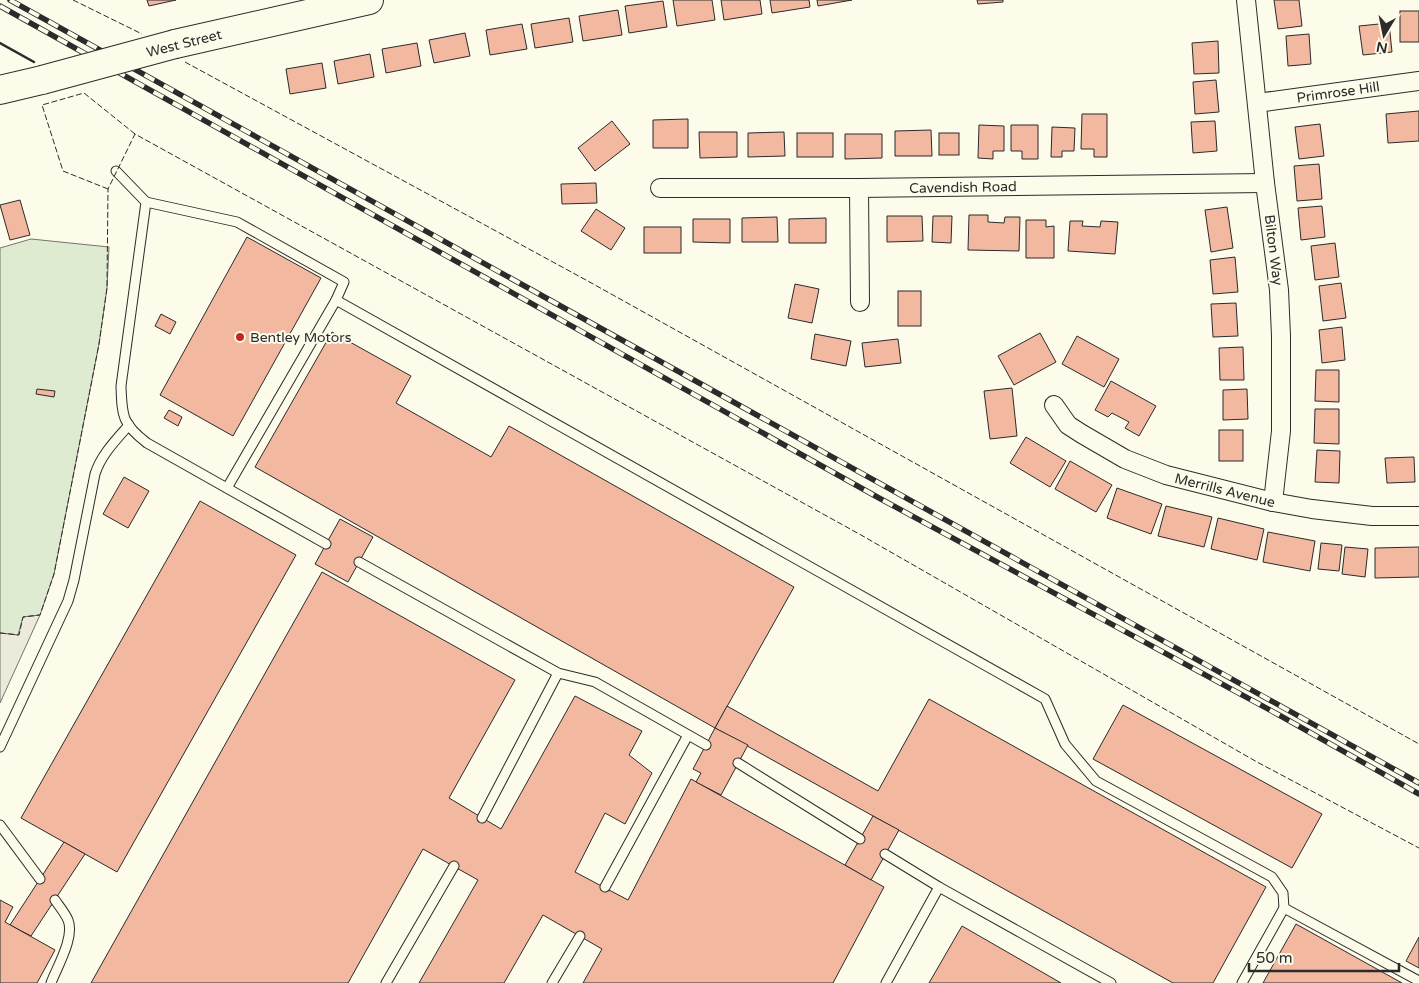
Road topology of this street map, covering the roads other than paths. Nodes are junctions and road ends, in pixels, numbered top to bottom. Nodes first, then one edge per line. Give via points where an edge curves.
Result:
1 (369, 0) edge
2 (1246, 0) edge
3 (1419, 81) edge
4 (0, 90) edge
5 (1257, 103) junction
6 (116, 172) dead end
7 (1265, 183) junction
8 (660, 188) dead end
9 (859, 188) junction
10 (146, 202) junction
11 (336, 300) junction
12 (860, 302) dead end
13 (1054, 405) dead end
14 (129, 425) junction
15 (227, 488) junction
16 (1273, 502) junction
17 (1419, 516) edge
18 (326, 544) dead end
19 (359, 562) dead end
20 (558, 673) junction
21 (688, 735) junction
22 (706, 746) dead end
23 (0, 747) edge
24 (738, 763) dead end
25 (482, 818) dead end
26 (0, 825) edge
27 (860, 840) dead end
28 (885, 854) dead end
29 (454, 866) dead end
30 (40, 879) dead end
31 (605, 887) dead end
32 (939, 887) junction
33 (55, 900) dead end
34 (1284, 908) junction
35 (580, 936) dead end
36 (1419, 981) edge
37 (50, 983) edge
38 (386, 983) edge
39 (552, 983) edge
40 (886, 983) edge
41 (1111, 983) edge
42 (1242, 983) edge

1 - 4 main road, West Street, bridge via 175,44
2 - 5 street, Bilton Way
3 - 5 street, Primrose Hill
5 - 7 street, Bilton Way
6 - 10 lane
7 - 9 street, Cavendish Road
7 - 16 street, Bilton Way via 1279,290 1281,336 1281,431
8 - 9 street, Cavendish Road
9 - 12 street
10 - 11 lane via 238,222 344,282
10 - 14 lane via 121,386 122,413
11 - 15 lane
11 - 34 lane via 1046,699 1065,744 1096,781 1272,877 1283,893
13 - 16 street, Merrills Avenue via 1068,425 1125,459 1166,475
14 - 15 lane via 147,443
14 - 23 lane via 98,464 68,602
15 - 18 lane
16 - 17 street, Merrills Avenue via 1344,514
19 - 20 lane
20 - 21 lane via 595,682
20 - 25 lane
21 - 22 lane
21 - 31 lane
24 - 27 lane
26 - 30 lane
28 - 32 lane
29 - 38 lane
32 - 40 lane
32 - 41 lane
33 - 37 lane via 70,929
34 - 36 lane
34 - 42 lane
35 - 39 lane

